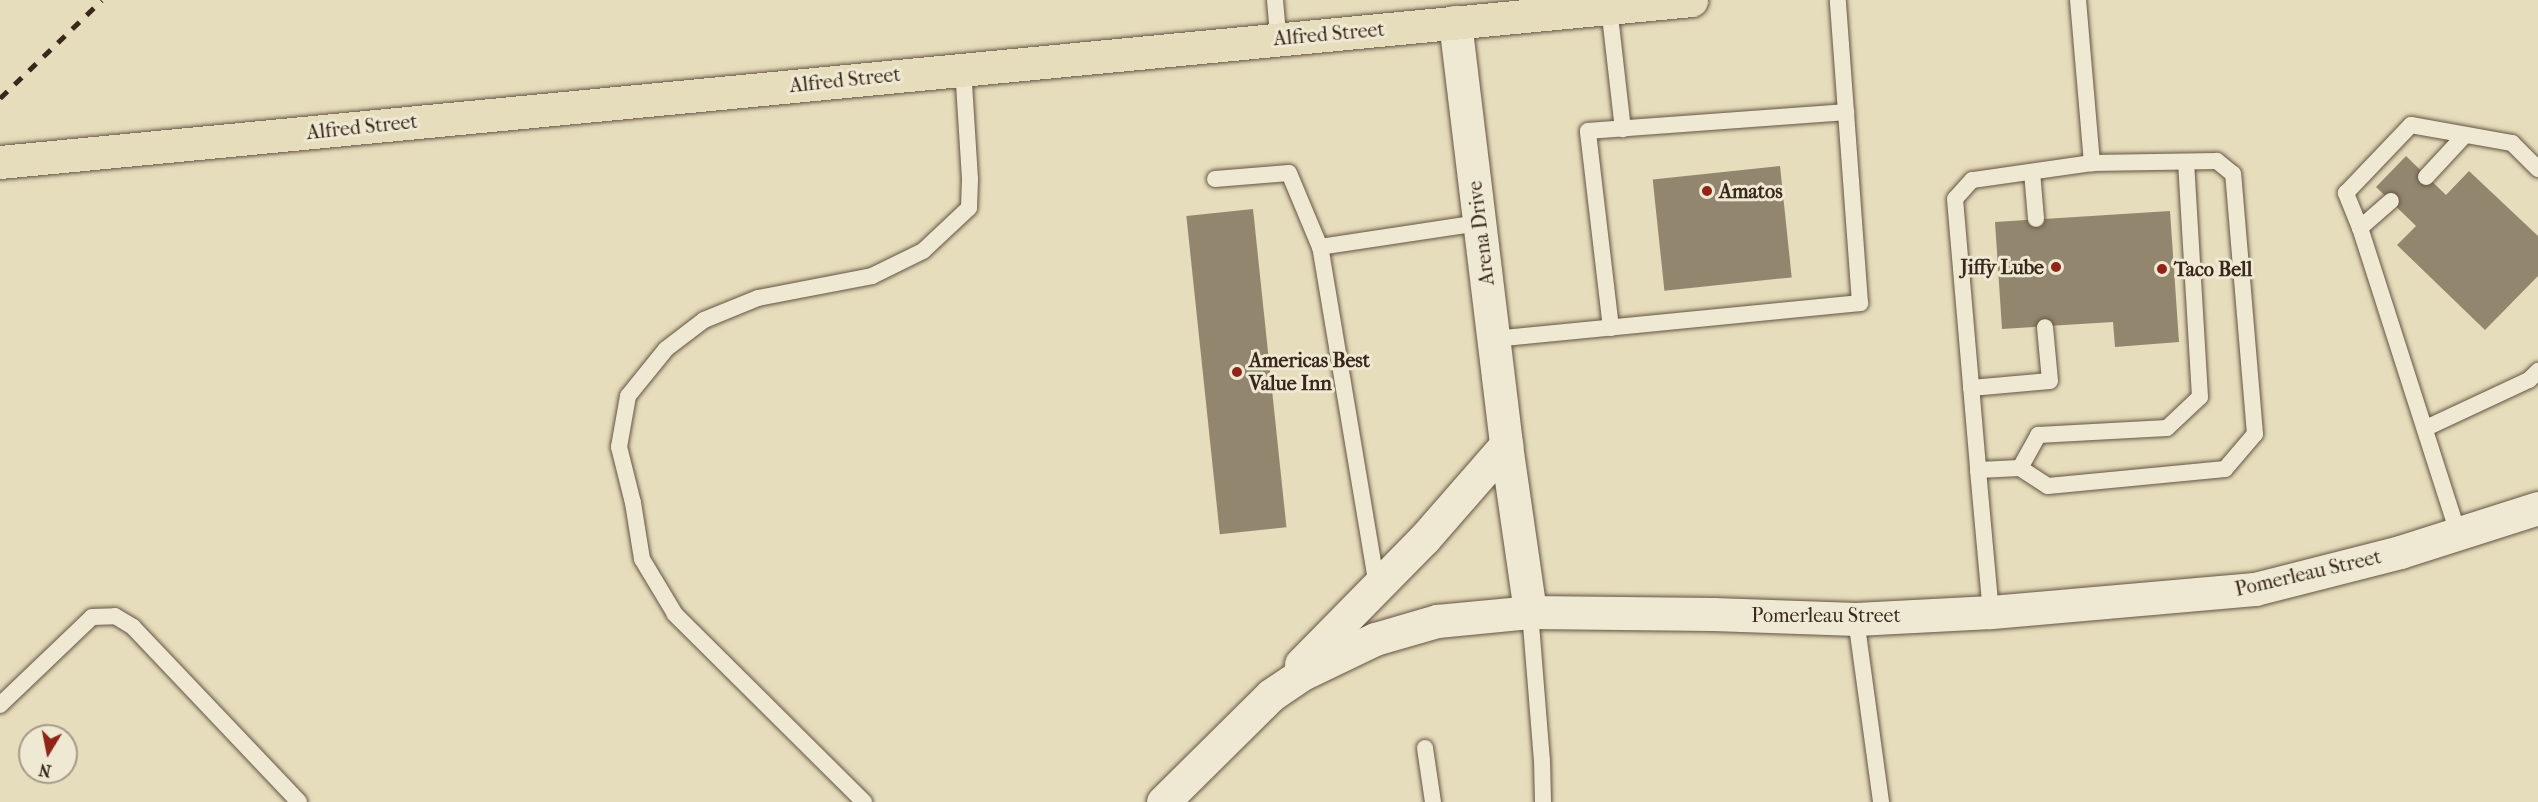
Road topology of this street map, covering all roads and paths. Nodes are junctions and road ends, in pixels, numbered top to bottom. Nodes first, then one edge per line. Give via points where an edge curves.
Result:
1 (1275, 0) edge
2 (1691, 0) edge
3 (1838, 0) edge
4 (2078, 0) edge
5 (1609, 7) junction
6 (1491, 9) edge
7 (1455, 22) junction
8 (1278, 38) junction
9 (963, 69) junction
10 (1846, 112) junction
11 (1623, 129) junction
12 (2465, 135) junction
13 (11, 161) edge
14 (2186, 162) junction
15 (2092, 164) junction
16 (2538, 169) edge
17 (2032, 172) junction
18 (2426, 177) dead end
19 (1215, 179) dead end
20 (2391, 201) dead end
21 (2037, 219) dead end
22 (1479, 223) junction
23 (2360, 228) junction
24 (1320, 248) junction
25 (2045, 327) dead end
26 (1611, 328) junction
27 (1494, 339) junction
28 (2538, 372) edge
29 (1971, 388) junction
30 (2426, 428) junction
31 (1506, 444) junction
32 (2020, 468) junction
33 (1978, 470) junction
34 (2538, 508) edge
35 (2458, 533) junction
36 (1377, 586) junction
37 (1530, 612) junction
38 (1991, 612) junction
39 (1856, 619) junction
40 (1271, 695) junction
41 (0, 705) edge
42 (1425, 748) dead end
43 (299, 802) edge
44 (864, 802) edge
45 (1163, 802) edge
46 (1433, 802) edge
47 (1543, 802) edge
48 (1881, 802) edge

1 - 8 lane
2 - 5 main road, Alfred Street
3 - 10 lane
4 - 15 lane
5 - 6 main road, Alfred Street
5 - 11 lane
6 - 7 main road, Alfred Street
7 - 8 main road, Alfred Street
7 - 22 street, Arena Drive
8 - 9 main road, Alfred Street
9 - 13 main road, Alfred Street
9 - 44 lane via 969,208 923,251 872,276 758,298 704,320 666,349 628,396 619,447 642,559 675,614
10 - 11 lane
10 - 26 lane via 1860,303
11 - 26 lane via 1588,131
12 - 16 lane via 2512,143
12 - 18 lane
12 - 23 lane via 2411,125 2346,193
14 - 15 lane
14 - 32 lane via 2200,397 2167,428 2038,435
14 - 32 lane via 2217,162 2233,174 2255,434 2224,469 2048,486
15 - 17 lane
17 - 21 lane
17 - 29 lane via 1972,180 1955,199
19 - 24 lane via 1289,173
20 - 23 lane
22 - 24 lane
22 - 27 street, Arena Drive
23 - 30 lane
24 - 36 lane
25 - 29 lane via 2050,381
26 - 27 lane
27 - 31 street, Arena Drive
28 - 30 lane via 2529,380
29 - 33 lane
30 - 35 lane
31 - 36 street via 1424,539
31 - 37 street, Arena Drive
32 - 33 lane
33 - 38 lane
34 - 35 street, Pomerleau Street
35 - 38 street, Pomerleau Street via 2340,569 2255,589
36 - 40 street
37 - 39 street, Pomerleau Street
37 - 40 street, Pomerleau Street via 1437,621 1405,629 1336,655
37 - 47 lane
38 - 39 street, Pomerleau Street
39 - 48 lane
40 - 45 street, Pomerleau Street
41 - 43 lane via 92,617 115,616 133,627
42 - 46 lane

